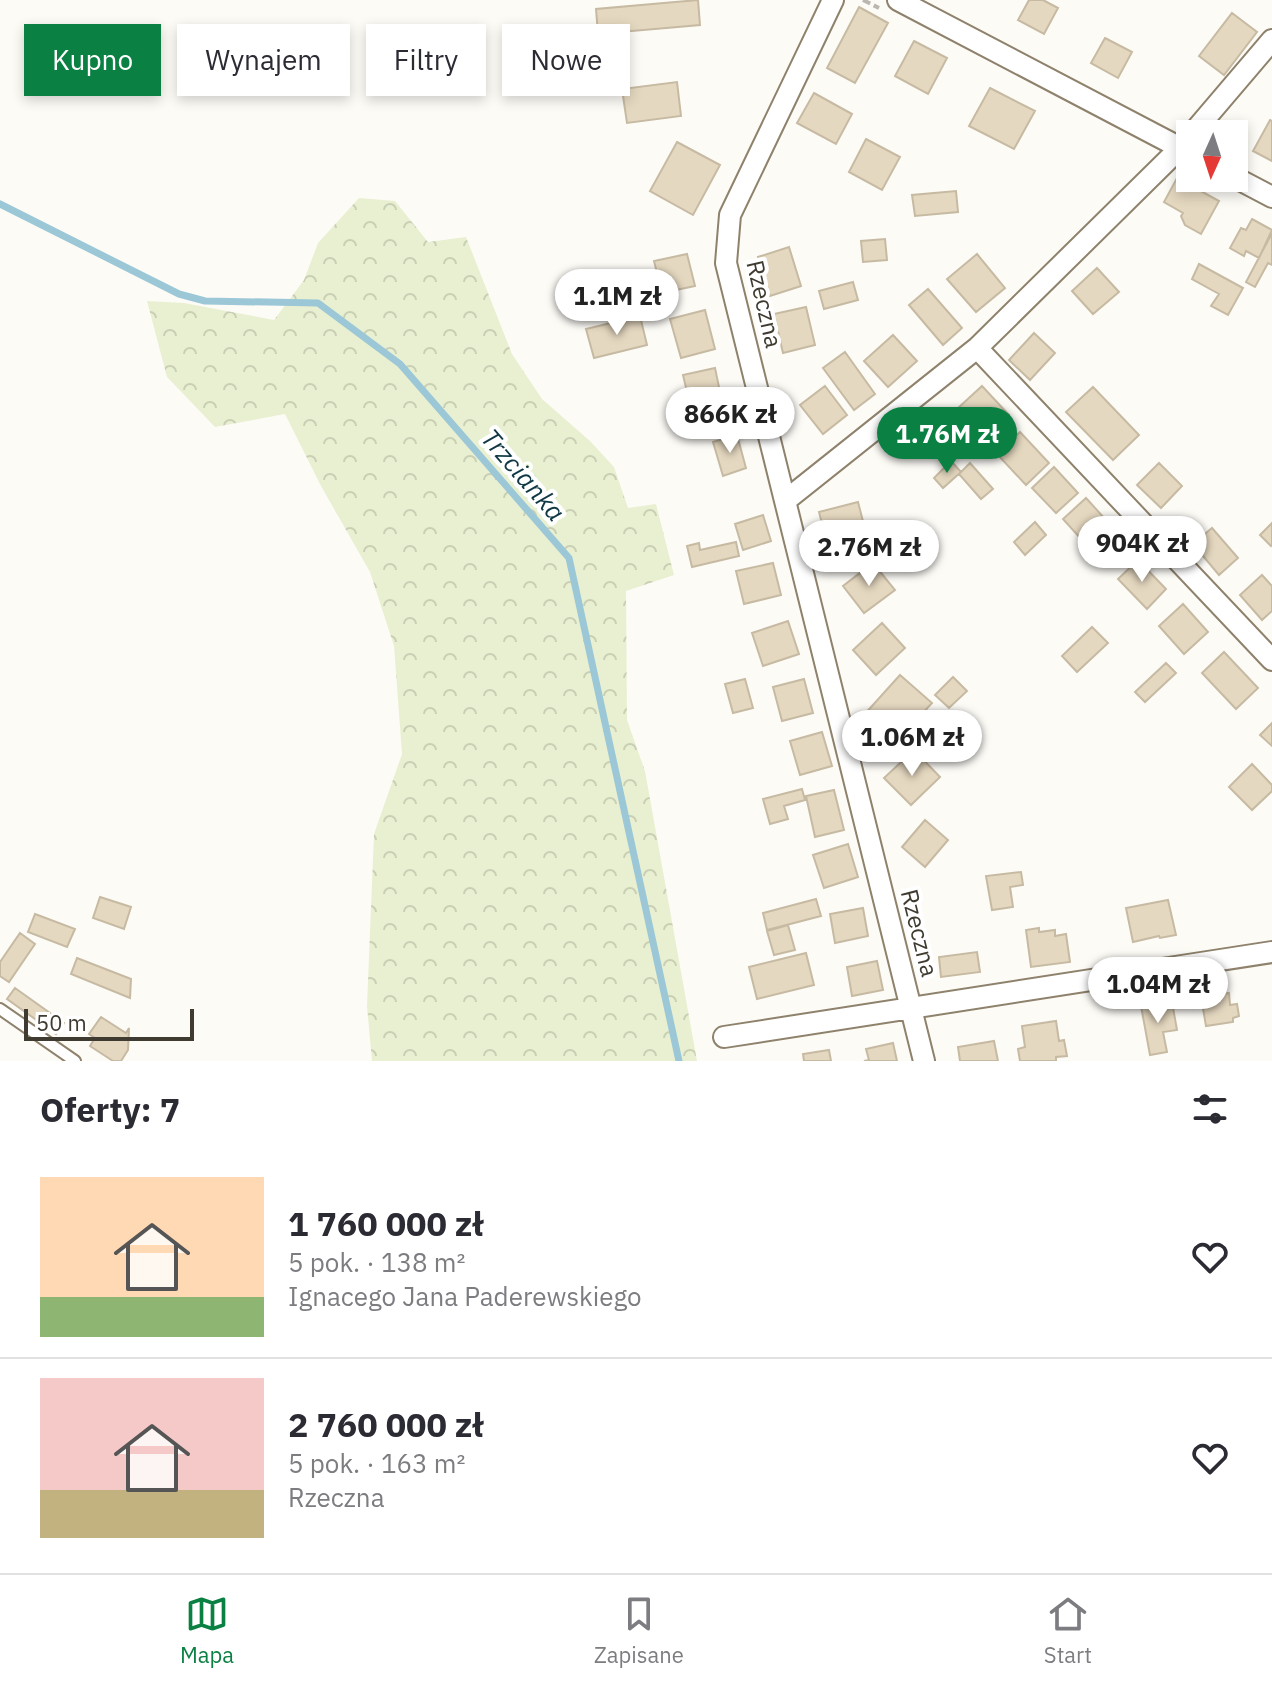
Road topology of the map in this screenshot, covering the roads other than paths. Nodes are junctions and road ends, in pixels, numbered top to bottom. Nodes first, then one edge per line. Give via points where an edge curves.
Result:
1 (833, 0) edge
2 (898, 0) edge
3 (1272, 40) edge
4 (1207, 120) edge
5 (1176, 137) edge
6 (1176, 155) edge
7 (1248, 184) edge
8 (1272, 197) edge
9 (977, 348) junction
10 (785, 501) junction
11 (1272, 660) edge
12 (1272, 952) edge
13 (0, 1009) edge
14 (911, 1009) junction
15 (724, 1037) dead end
16 (75, 1061) edge
17 (924, 1061) edge

1 - 10 street, Rzeczna via 730,215 726,263
2 - 5 street
3 - 4 street
6 - 9 street
7 - 8 street
9 - 10 street
9 - 11 street
10 - 14 street, Rzeczna
12 - 14 street, Rzeczna
13 - 16 lane
14 - 15 street, Rzeczna
14 - 17 street, Rzeczna

